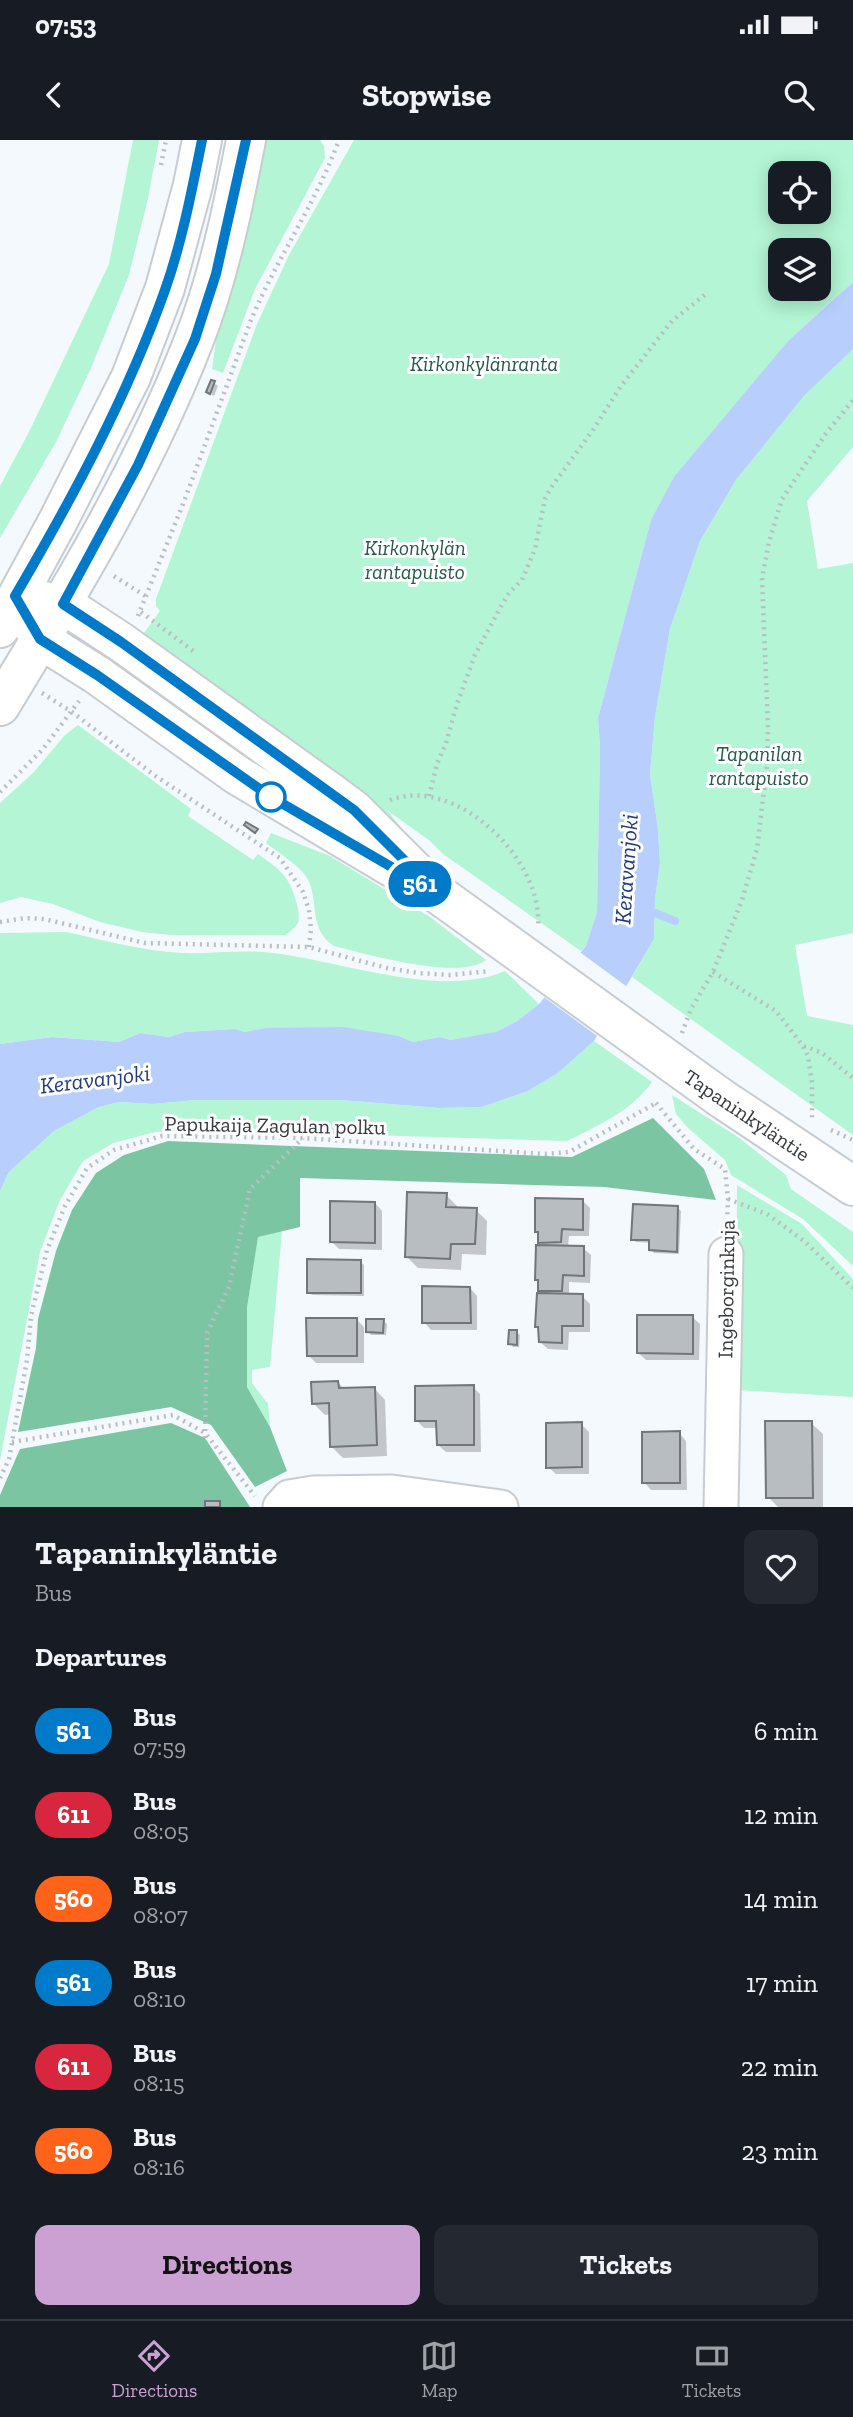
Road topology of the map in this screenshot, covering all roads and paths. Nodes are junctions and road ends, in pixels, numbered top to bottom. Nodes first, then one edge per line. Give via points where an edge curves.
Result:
1 (166, 140) edge
2 (202, 140) edge
3 (246, 140) edge
4 (339, 140) edge
5 (160, 176) dead end
6 (707, 293) dead end
7 (853, 400) edge
8 (63, 604) junction
9 (8, 612) edge
10 (141, 612) dead end
11 (40, 639) junction
12 (0, 706) edge
13 (0, 792) edge
14 (429, 796) junction
15 (388, 801) dead end
16 (512, 853) dead end
17 (438, 894) junction
18 (0, 922) edge
19 (309, 947) junction
20 (351, 958) dead end
21 (713, 972) junction
22 (681, 1034) dead end
23 (803, 1046) junction
24 (853, 1078) edge
25 (660, 1091) dead end
26 (656, 1103) junction
27 (812, 1121) dead end
28 (303, 1138) junction
29 (853, 1186) edge
30 (728, 1199) junction
31 (726, 1254) joint
32 (853, 1288) edge
33 (205, 1436) junction
34 (12, 1442) junction
35 (0, 1478) edge
36 (268, 1502) edge
37 (501, 1507) edge
38 (721, 1507) edge

1 - 5 path
2 - 9 main road via 165,289 131,377
3 - 8 main road via 216,274 195,339 138,465
4 - 10 path via 251,320
6 - 14 path via 672,321 550,489 522,580 499,608 475,655
7 - 21 path via 782,499 769,541 762,578 768,729 764,803 742,900
8 - 9 main road, Tapaninkyläntie
8 - 11 main road
8 - 17 main road, Tapaninkyläntie via 354,810
9 - 11 main road, Tapaninkyläntie
11 - 12 main road
11 - 17 main road, Tapaninkyläntie via 271,797
13 - 19 path via 72,712 154,775 280,858 303,892 309,910
14 - 15 path
14 - 16 path via 463,808
17 - 29 main road, Tapaninkyläntie, bridge via 721,1098
18 - 19 path via 44,919 145,943
19 - 20 path
21 - 22 path
21 - 23 path via 776,1011
23 - 24 path via 822,1053
23 - 27 path via 808,1056
25 - 26 path
26 - 28 path, Papukaija Zagulan polku via 569,1152
26 - 30 path, Ingeborginkuja via 694,1149 725,1169
28 - 33 path via 250,1189 229,1287 207,1333
28 - 34 path, Papukaija Zagulan polku via 162,1136 114,1150 87,1168 47,1250 31,1316
30 - 31 path, Ingeborginkuja
30 - 32 path via 767,1214 804,1241
31 - 38 street, Ingeborginkuja
33 - 34 path via 173,1415
33 - 36 path
34 - 35 path, Papukaija Zagulan polku
36 - 37 street via 313,1493 392,1492

